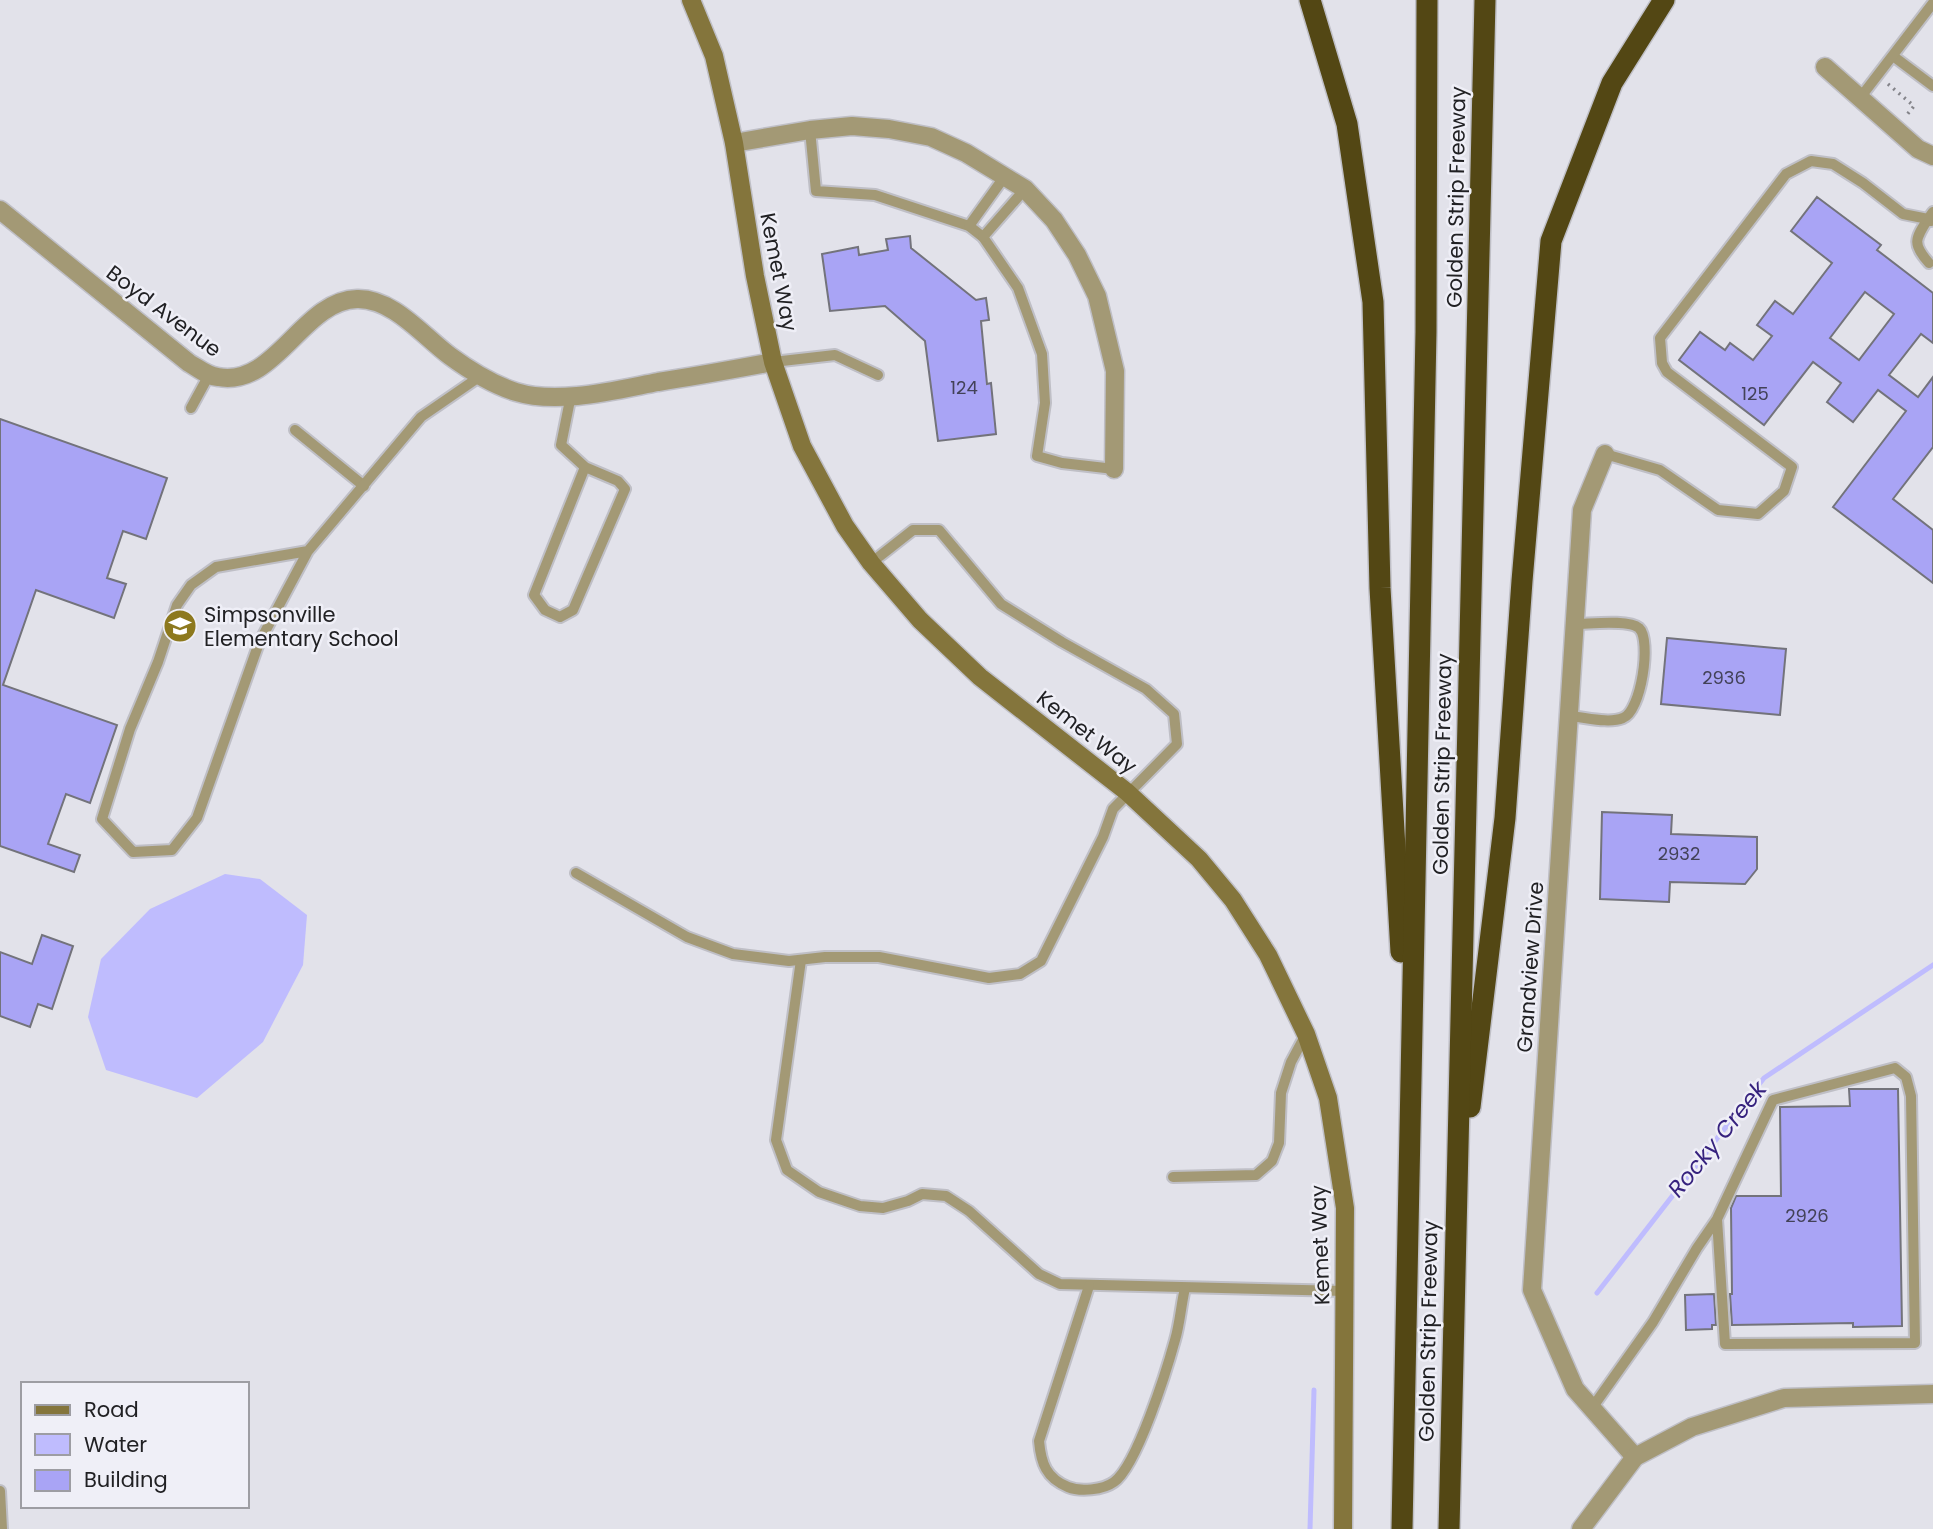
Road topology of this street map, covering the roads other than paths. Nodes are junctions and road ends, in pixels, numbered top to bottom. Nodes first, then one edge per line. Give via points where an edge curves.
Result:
1 (691, 0) edge
2 (1310, 0) edge
3 (1427, 0) edge
4 (1485, 0) edge
5 (1664, 0) edge
6 (1933, 3) edge
7 (1893, 56) junction
8 (1825, 67) dead end
9 (1933, 86) edge
10 (1860, 98) junction
11 (810, 130) junction
12 (734, 143) junction
13 (1933, 156) edge
14 (1005, 176) junction
15 (1025, 189) junction
16 (0, 210) edge
17 (1931, 218) edge
18 (969, 226) junction
19 (983, 237) junction
20 (1929, 263) dead end
21 (774, 362) junction
22 (209, 375) junction
23 (482, 375) junction
24 (878, 375) dead end
25 (571, 395) junction
26 (191, 408) dead end
27 (295, 430) dead end
28 (1605, 454) joint
29 (585, 467) junction
30 (1114, 469) joint
31 (365, 486) junction
32 (308, 551) junction
33 (871, 563) junction
34 (1575, 624) junction
35 (1569, 716) junction
36 (1127, 792) junction
37 (576, 873) dead end
38 (801, 960) junction
39 (1306, 1034) junction
40 (1411, 1112) junction
41 (1173, 1177) dead end
42 (1717, 1219) junction
43 (1455, 1228) junction
44 (1089, 1286) junction
45 (1185, 1287) junction
46 (1345, 1291) junction
47 (1933, 1394) edge
48 (1592, 1408) junction
49 (1635, 1457) junction
50 (0, 1491) edge
51 (2, 1529) edge
52 (1343, 1529) edge
53 (1402, 1529) edge
54 (1449, 1529) edge
55 (1581, 1529) edge

1 - 12 street, Kemet Way via 714,56
2 - 40 highway via 1347,124 1373,302 1380,588
3 - 40 highway, Golden Strip Freeway via 1426,346
4 - 43 highway, Golden Strip Freeway
5 - 43 highway via 1612,83 1551,241 1506,818
6 - 7 lane
7 - 9 lane
7 - 10 lane
8 - 10 street
10 - 13 street via 1918,149
11 - 12 street
11 - 14 street via 852,126 931,137
11 - 18 lane via 816,191 875,195
12 - 21 street, Kemet Way
14 - 15 street
14 - 18 lane
15 - 19 lane
15 - 30 street via 1054,220 1097,296 1115,371
16 - 22 street, Boyd Avenue
17 - 20 lane via 1917,235 1917,250
17 - 28 lane via 1903,214 1833,164 1811,161 1786,174 1660,338 1667,372 1791,467 1784,491 1758,514 1718,510 1660,470
18 - 19 lane
19 - 30 lane via 1018,288 1042,354 1045,403 1037,456
21 - 24 lane via 835,355
21 - 25 street, Boyd Avenue
21 - 33 street, Kemet Way via 802,446 845,526
22 - 23 street, Boyd Avenue via 230,378 250,373 319,315 338,303 358,299 394,310 454,359
22 - 26 lane
23 - 25 street, Boyd Avenue via 515,391 542,397
23 - 31 lane via 421,417
25 - 29 lane via 561,445
27 - 31 lane
28 - 34 street, Grandview Drive via 1582,510
29 - 29 lane via 534,595 545,610 559,617 573,610 625,489 618,481
31 - 32 lane
32 - 32 lane via 216,567 191,585 177,605 102,819 133,852 172,850 197,818 259,643
33 - 36 street, Kemet Way via 920,620 980,677
33 - 36 lane via 913,530 939,530 1001,604 1146,689 1174,714 1177,744
34 - 35 street, Grandview Drive
34 - 35 lane via 1632,624 1646,639 1633,710 1624,718
35 - 48 street, Grandview Drive via 1532,1290 1575,1389
36 - 38 lane via 1113,809 1041,961 1020,974 989,978 879,957
36 - 39 street, Kemet Way via 1199,859 1233,900 1268,955
37 - 38 lane via 687,937 733,954
38 - 44 lane via 776,1140 787,1170 819,1192 860,1206 883,1208 922,1194 946,1196 1039,1273 1060,1284
39 - 41 lane via 1281,1093 1279,1143 1272,1161 1256,1175
39 - 46 street, Kemet Way via 1328,1098 1345,1209
40 - 53 highway, Golden Strip Freeway
42 - 42 lane via 1773,1100 1895,1068 1906,1077 1911,1096 1915,1343 1725,1344
42 - 48 lane
43 - 54 highway, Golden Strip Freeway
44 - 45 lane
44 - 45 lane via 1039,1441 1041,1462 1056,1482 1088,1490 1114,1482 1142,1438 1175,1339
45 - 46 lane
46 - 52 street, Kemet Way
47 - 49 street via 1784,1398 1692,1427
48 - 49 street, Grandview Drive
49 - 55 street
50 - 51 lane

